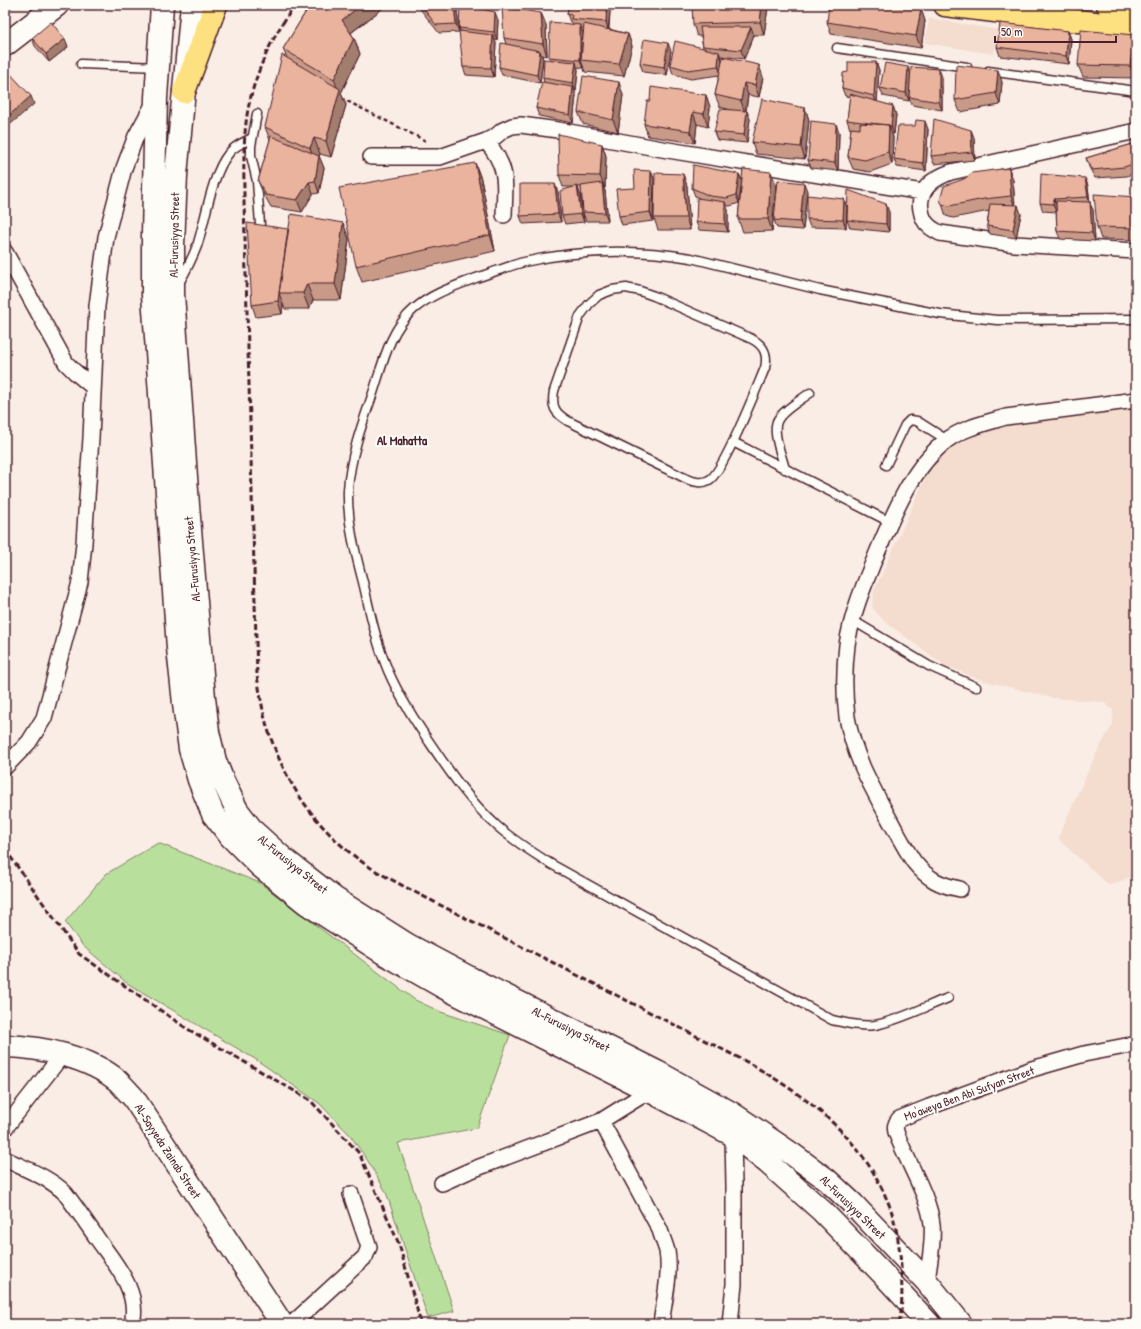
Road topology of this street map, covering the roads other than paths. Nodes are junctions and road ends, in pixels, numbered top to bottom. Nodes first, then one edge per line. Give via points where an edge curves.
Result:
1 (7, 5) edge
2 (57, 5) edge
3 (144, 5) edge
4 (162, 5) edge
5 (192, 5) edge
6 (216, 5) edge
7 (945, 5) edge
8 (1108, 5) edge
9 (5, 7) edge
10 (1136, 9) edge
11 (1136, 28) edge
12 (5, 45) edge
13 (837, 48) dead end
14 (81, 64) dead end
15 (159, 67) junction
16 (1136, 91) edge
17 (184, 92) junction
18 (156, 98) junction
19 (257, 114) dead end
20 (1136, 131) edge
21 (252, 138) junction
22 (486, 141) junction
23 (371, 157) dead end
24 (922, 192) junction
25 (504, 215) dead end
26 (260, 225) edge
27 (1136, 251) edge
28 (5, 252) edge
29 (173, 294) junction
30 (1136, 319) edge
31 (93, 387) junction
32 (810, 393) dead end
33 (1136, 400) edge
34 (947, 440) junction
35 (733, 442) junction
36 (886, 465) dead end
37 (785, 469) junction
38 (890, 522) junction
39 (852, 620) junction
40 (976, 687) dead end
41 (5, 767) edge
42 (960, 889) dead end
43 (948, 998) dead end
44 (1136, 1044) edge
45 (5, 1046) edge
46 (63, 1054) junction
47 (652, 1081) junction
48 (601, 1121) junction
49 (5, 1128) edge
50 (733, 1135) junction
51 (5, 1159) edge
52 (442, 1183) dead end
53 (351, 1194) dead end
54 (898, 1252) junction
55 (881, 1272) junction
56 (927, 1282) junction
57 (132, 1324) edge
58 (282, 1324) edge
59 (292, 1324) edge
60 (660, 1324) edge
61 (730, 1324) edge
62 (912, 1324) edge
63 (929, 1324) edge
64 (961, 1324) edge

1 - 9 lane
2 - 12 main road
3 - 15 main road via 154,27
4 - 15 main road, Al-Furusiyya Street
5 - 17 main road, Al-Furusiyya Street
6 - 17 main road
7 - 11 main road
8 - 10 main road
13 - 16 lane
14 - 15 lane
15 - 18 main road, Al-Furusiyya Street
17 - 29 main road, Al-Furusiyya Street via 176,175
18 - 31 street via 136,136 124,168 106,237 97,306
18 - 47 main road, Al-Furusiyya Street via 153,295 178,648 190,749 213,814 260,866 306,903 385,954 443,987
19 - 21 lane
20 - 24 street via 951,172 940,176
21 - 26 lane via 251,156 257,182
21 - 29 lane via 230,152 223,161 197,246
22 - 23 street via 440,157
22 - 24 street via 512,126 526,125
22 - 25 street via 502,163 505,175
24 - 27 street via 922,217 929,226 940,233 1015,244
28 - 31 street via 66,363
29 - 47 main road, Al-Furusiyya Street via 208,732 215,761 237,810 253,831 334,898 408,945
30 - 43 lane via 968,318 820,290 670,254 628,252 548,257 522,263 455,286 432,295 412,310 396,330 360,432 348,490 349,520 354,550 384,662 413,718 455,781 498,828 551,864 832,1020 854,1025 876,1025
31 - 41 street via 80,582 44,718 29,742
32 - 37 lane via 782,415 776,423 776,434
33 - 34 street via 1006,417 966,430
34 - 36 lane via 917,421 910,420 905,425
34 - 38 street via 929,457 914,477
35 - 35 lane via 765,368 766,354 758,342 640,291 626,288 612,290 599,295 589,304 580,316 554,392 554,408 560,415 696,482 710,480 716,475
35 - 37 lane
37 - 38 lane
38 - 39 street
39 - 40 lane via 929,666
39 - 42 street via 847,644 845,694 853,741 861,764 914,862 934,881
44 - 56 street, Mo'aweya Ben Abi Sufyan Street via 1084,1054 1032,1069 899,1119 895,1127 896,1132 924,1195 931,1218
45 - 46 main road, Al-Sayyeda Zainab Street
46 - 49 street
46 - 58 main road, Al-Sayyeda Zainab Street via 100,1070 117,1081 133,1097
47 - 48 street via 632,1103
47 - 50 main road, Al-Furusiyya Street
47 - 54 main road, Al-Furusiyya Street via 734,1114 792,1154 826,1179
48 - 52 street
48 - 60 street via 664,1240 668,1269
50 - 55 main road, Al-Furusiyya Street via 822,1212
50 - 61 street via 734,1284
51 - 57 street via 49,1181 65,1194 123,1275 134,1308
53 - 59 street via 369,1247 365,1257
54 - 55 main road
54 - 56 main road, Al-Furusiyya Street
55 - 62 main road
55 - 63 main road, Al-Furusiyya Street
56 - 64 main road, Al-Furusiyya Street

